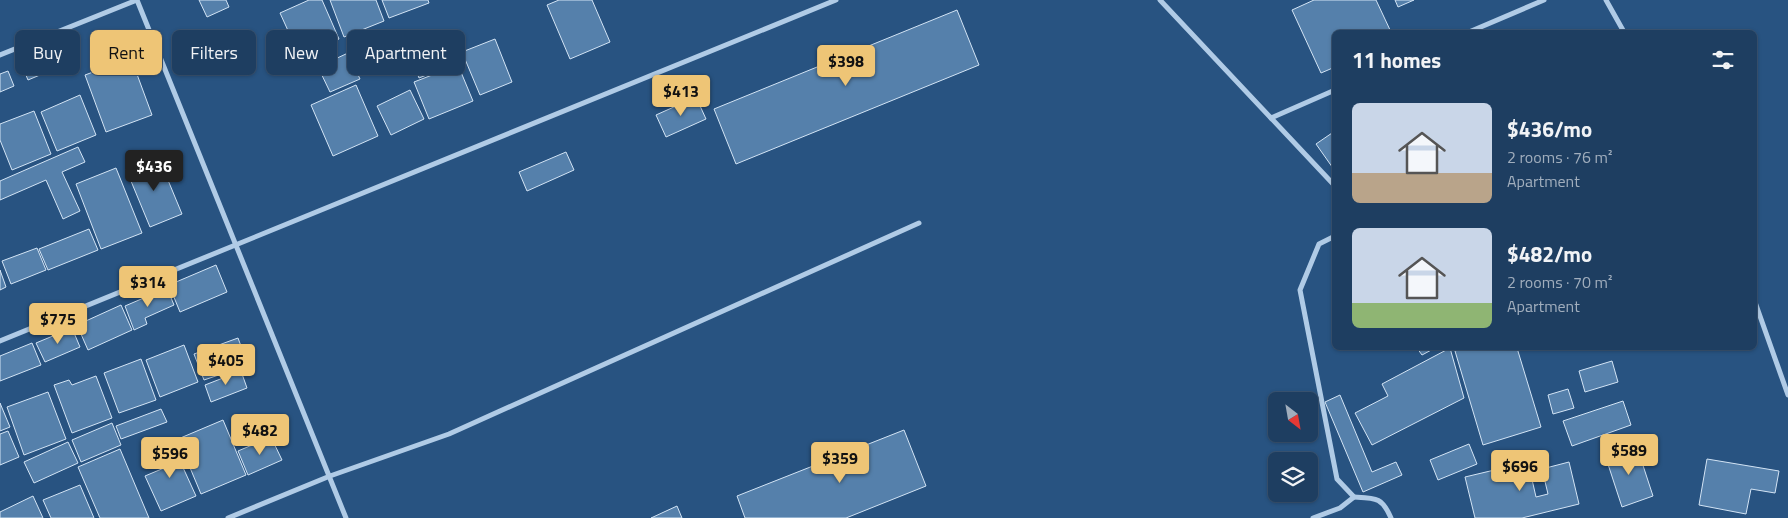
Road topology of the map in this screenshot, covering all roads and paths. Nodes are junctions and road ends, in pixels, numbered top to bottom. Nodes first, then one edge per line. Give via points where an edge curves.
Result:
1 (836, 0) edge
2 (1160, 0) edge
3 (1544, 0) edge
4 (1606, 0) edge
5 (1474, 30) edge
6 (1623, 30) edge
7 (0, 55) edge
8 (1332, 91) edge
9 (1271, 118) junction
10 (1332, 183) edge
11 (919, 223) dead end
12 (1332, 238) edge
13 (237, 245) junction
14 (1757, 308) edge
15 (0, 342) edge
16 (1788, 395) edge
17 (330, 476) junction
18 (1354, 497) junction
19 (228, 518) edge
20 (346, 518) edge
21 (1313, 518) edge
22 (1391, 518) edge

1 - 13 street
2 - 9 street
3 - 5 street
4 - 6 street
7 - 13 street via 137,0
8 - 9 street
9 - 10 street
11 - 17 street via 449,434
12 - 18 street via 1319,244 1300,290 1337,479
13 - 15 street
13 - 17 street
14 - 16 street
17 - 19 street
17 - 20 street
18 - 21 street via 1340,508
18 - 22 street via 1374,498 1385,505

